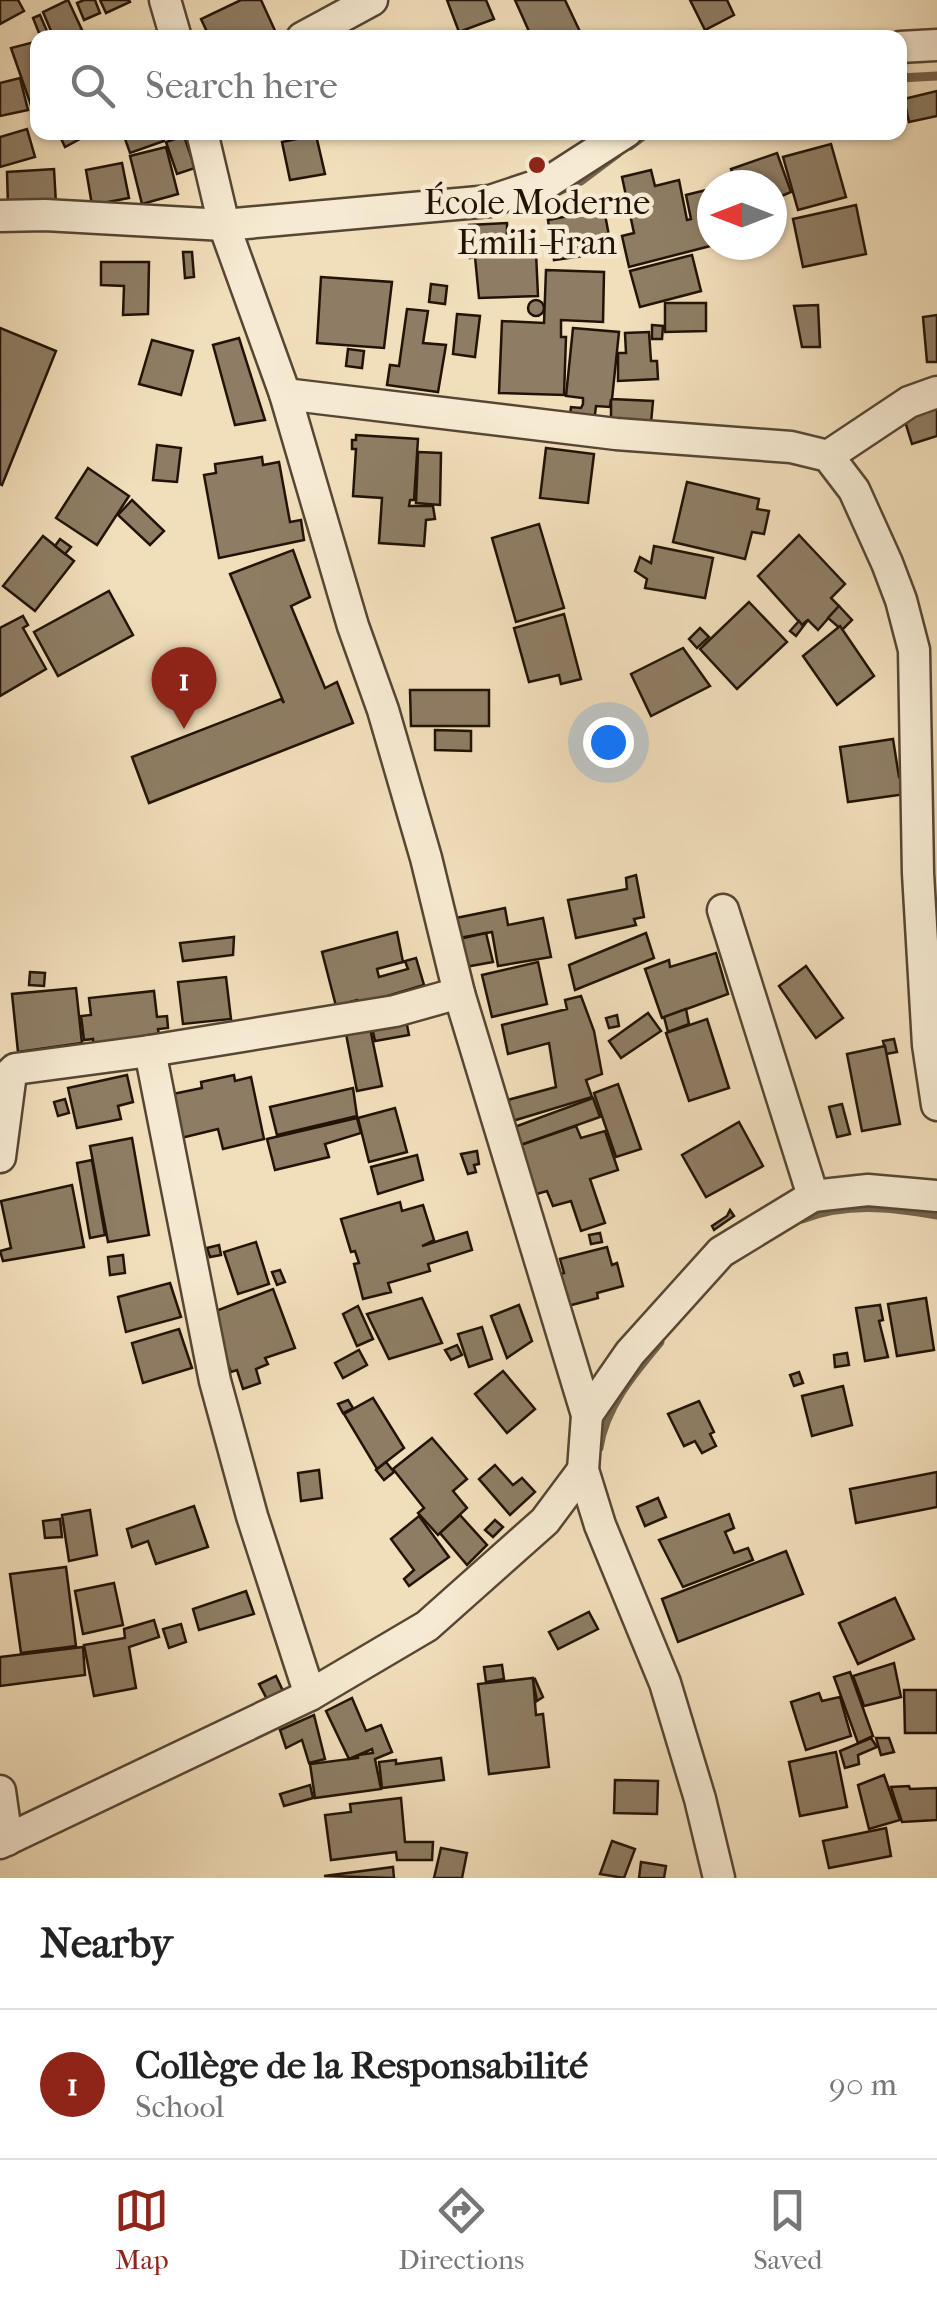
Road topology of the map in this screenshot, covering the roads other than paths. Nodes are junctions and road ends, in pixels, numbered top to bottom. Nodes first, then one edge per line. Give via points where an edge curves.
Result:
1 (165, 0) edge
2 (372, 0) edge
3 (174, 30) edge
4 (317, 30) edge
5 (937, 46) edge
6 (907, 47) edge
7 (204, 140) edge
8 (614, 140) edge
9 (0, 216) edge
10 (224, 225) junction
11 (937, 392) edge
12 (285, 394) junction
13 (828, 456) junction
14 (928, 874) edge
15 (723, 910) dead end
16 (459, 994) junction
17 (150, 1051) junction
18 (937, 1105) edge
19 (0, 1157) edge
20 (813, 1196) junction
21 (937, 1196) edge
22 (587, 1415) junction
23 (583, 1470) junction
24 (545, 1520) junction
25 (600, 1525) junction
26 (310, 1695) junction
27 (0, 1791) edge
28 (4, 1842) edge
29 (719, 1878) edge

1 - 3 street
2 - 4 street
5 - 6 street
7 - 10 street
8 - 10 street via 550,181 490,201
9 - 10 street
10 - 12 street
11 - 13 street via 909,402
12 - 13 street
12 - 16 street via 426,858
13 - 14 street via 854,490 887,563 914,650
14 - 18 street via 928,1045
15 - 20 street
16 - 17 street
16 - 22 street
17 - 19 street via 15,1068
17 - 26 street via 215,1381
20 - 21 street via 868,1190
20 - 22 street via 722,1252 630,1353
22 - 23 street
23 - 24 street
23 - 25 street
24 - 25 street
24 - 26 street via 427,1626
25 - 29 street via 665,1683
26 - 28 street
27 - 28 street

